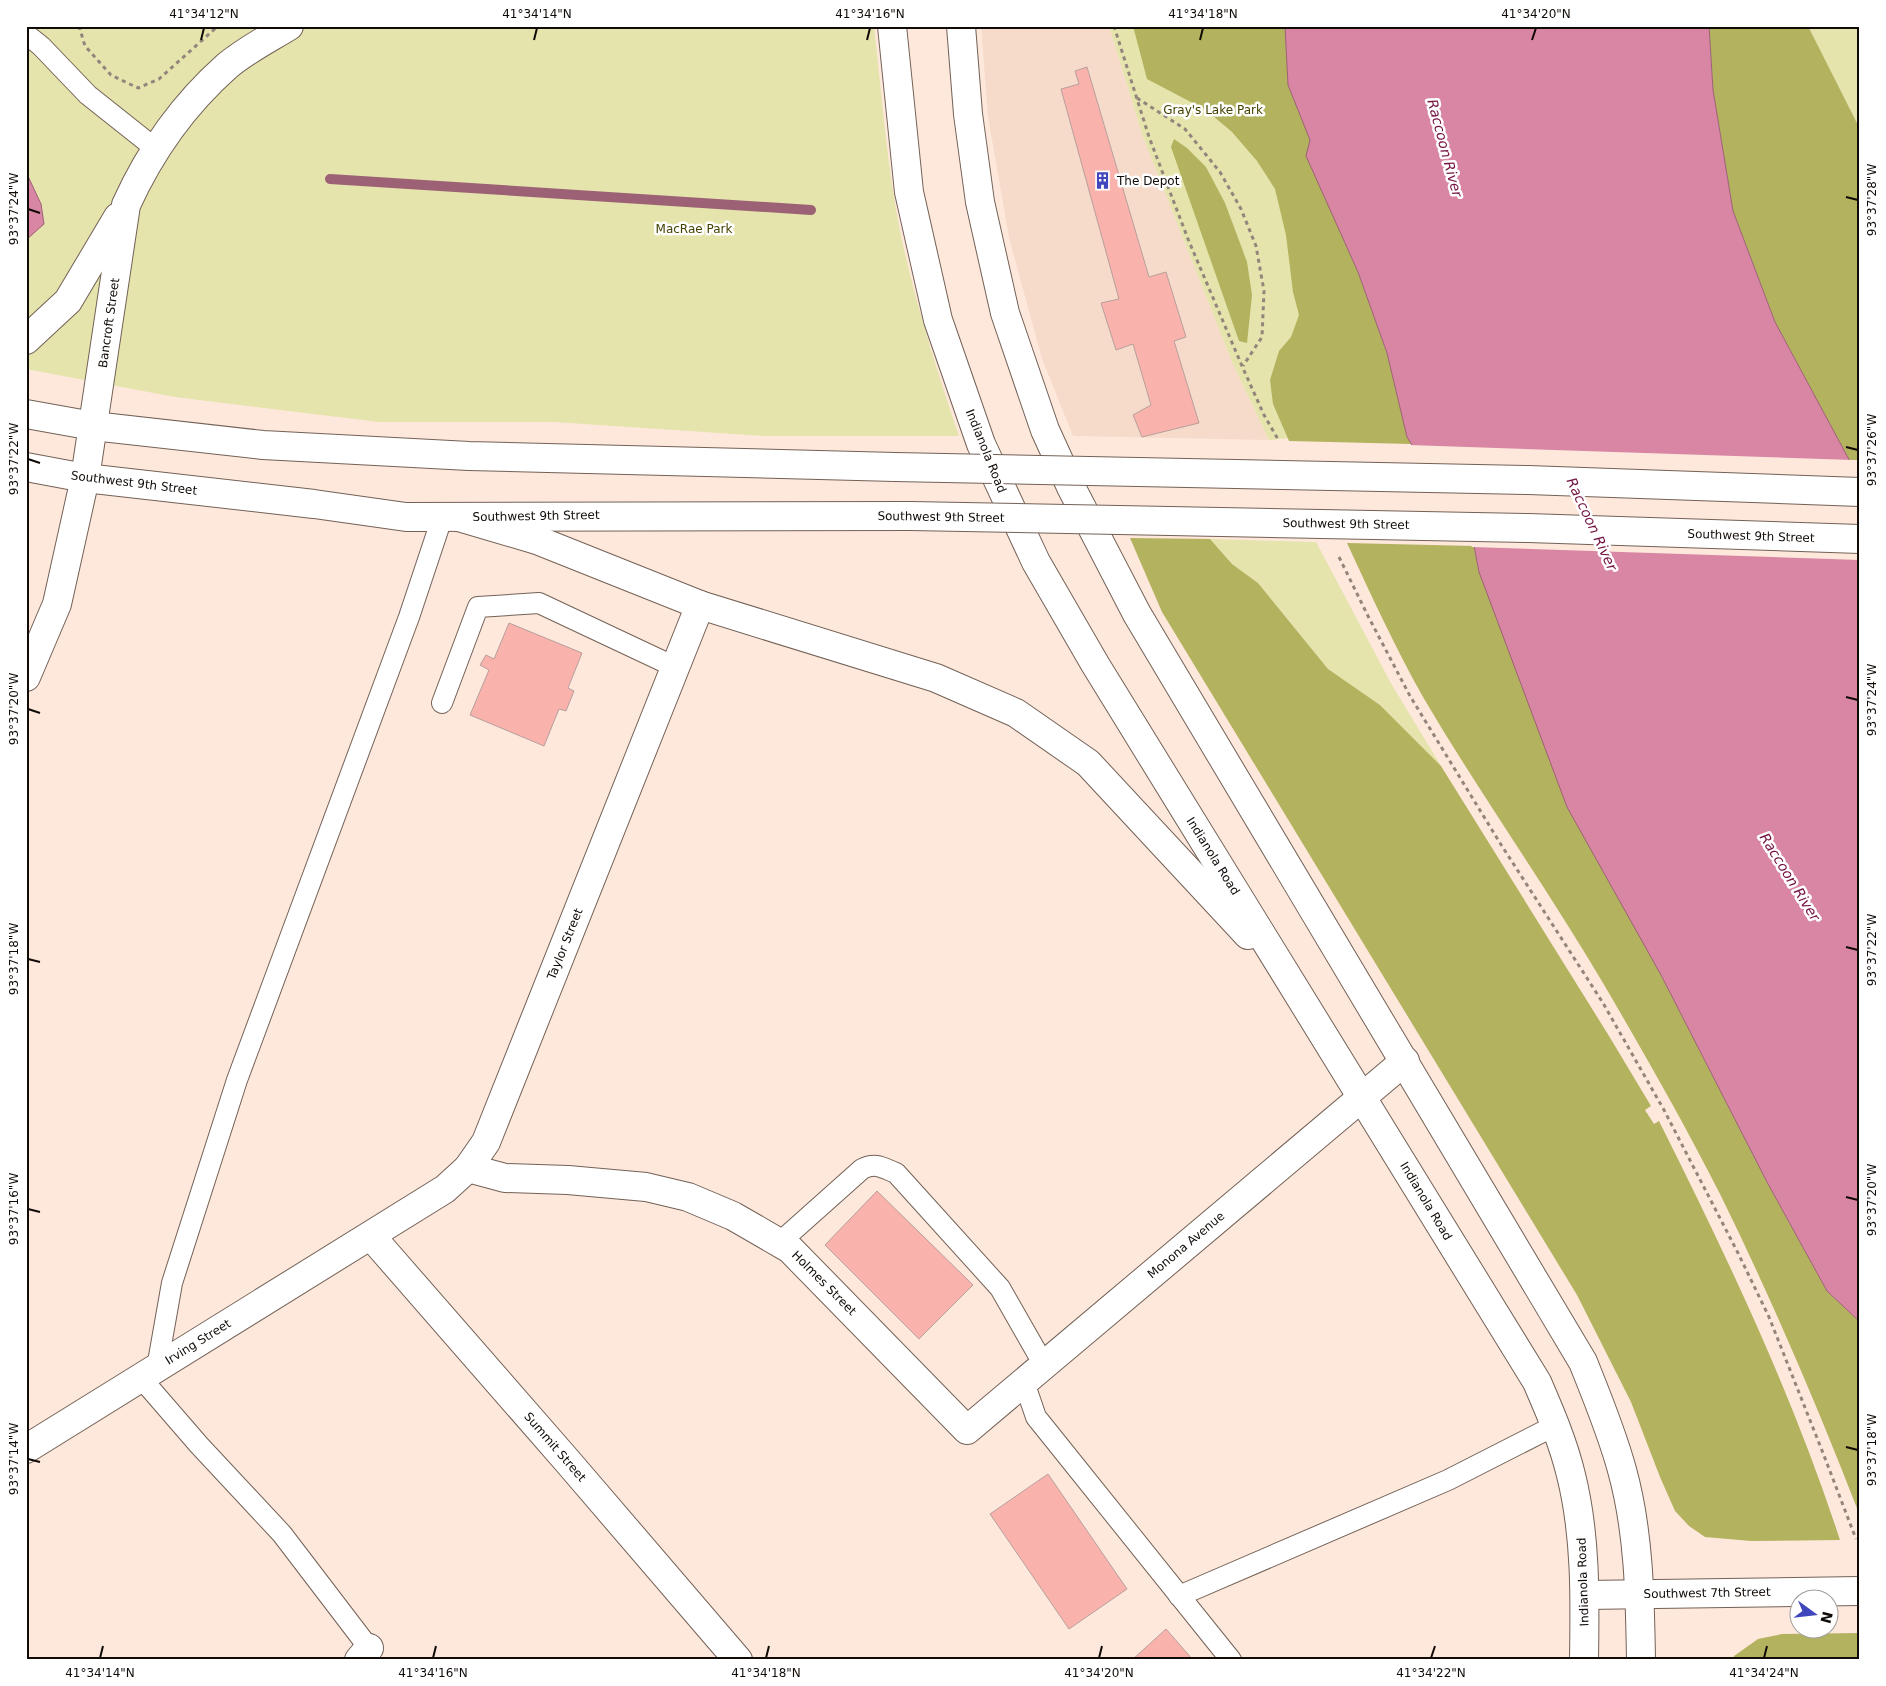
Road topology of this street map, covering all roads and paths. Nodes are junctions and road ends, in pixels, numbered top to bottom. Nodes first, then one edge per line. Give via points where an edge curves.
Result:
1 (36, 26) edge
2 (79, 26) edge
3 (218, 26) edge
4 (289, 26) edge
5 (892, 26) edge
6 (961, 26) edge
7 (1114, 26) edge
8 (34, 40) edge
9 (1137, 98) junction
10 (156, 149) junction
11 (126, 205) junction
12 (26, 340) edge
13 (1242, 366) junction
14 (26, 414) edge
15 (93, 426) junction
16 (1279, 441) dead end
17 (26, 467) edge
18 (85, 478) junction
19 (1860, 492) edge
20 (451, 518) junction
21 (1860, 539) edge
22 (1336, 551) dead end
23 (700, 605) junction
24 (675, 667) junction
25 (26, 677) edge
26 (442, 703) dead end
27 (1290, 980) junction
28 (1405, 1061) junction
29 (1362, 1097) junction
30 (468, 1168) junction
31 (371, 1236) junction
32 (779, 1243) junction
33 (1044, 1365) junction
34 (149, 1373) junction
35 (1024, 1382) junction
36 (1556, 1425) junction
37 (968, 1430) joint
38 (26, 1449) edge
39 (1856, 1539) dead end
40 (1860, 1591) edge
41 (1640, 1594) junction
42 (1585, 1595) junction
43 (1179, 1596) junction
44 (364, 1654) edge
45 (738, 1660) edge
46 (1231, 1660) edge
47 (1584, 1660) edge
48 (1641, 1660) edge

1 - 8 lane
2 - 3 path via 85,46 111,75 138,88 159,79
4 - 10 main road, Bancroft Street via 228,66 178,116
5 - 27 main road, Indianola Road via 909,192 938,320 981,444 1036,562
6 - 28 main road via 980,202 1005,313 1045,430 1137,614
7 - 9 path
8 - 10 lane via 88,95
9 - 13 path via 1188,239
9 - 13 path via 1185,129 1220,172 1256,246 1264,291 1262,338
10 - 11 main road, Bancroft Street
11 - 12 main road via 68,301
11 - 15 main road, Bancroft Street
13 - 16 path
14 - 15 main road
15 - 18 main road, Bancroft Street
15 - 19 main road, bridge via 263,445 469,456 1528,480
17 - 18 main road, Southwest 9th Street
18 - 20 main road, Southwest 9th Street via 406,517
18 - 25 main road, Bancroft Street via 57,604
20 - 21 main road, Southwest 9th Street, bridge via 560,515 910,516 1528,528
20 - 23 main road via 537,540
20 - 34 lane via 406,626 237,1080 172,1284
22 - 39 path via 1410,696 1603,1003 1664,1110 1769,1317
23 - 24 main road, Taylor Street
23 - 27 main road via 936,678 1016,713 1088,763
24 - 26 lane via 539,604 478,607
24 - 30 main road, Taylor Street via 486,1142
27 - 29 main road, Indianola Road
28 - 29 main road, Monona Avenue
28 - 41 main road via 1583,1362 1606,1418 1622,1471 1634,1530
29 - 33 main road, Monona Avenue
29 - 36 main road, Indianola Road via 1537,1382
30 - 31 main road, Taylor Street via 445,1189
30 - 32 main road, Holmes Street via 505,1178 646,1187 688,1197 733,1216
31 - 34 main road, Irving Street
31 - 45 main road, Summit Street
32 - 33 lane via 862,1169 870,1165 896,1173 1000,1288
32 - 37 main road, Holmes Street via 790,1249 840,1298
33 - 35 main road, Monona Avenue
34 - 38 main road, Irving Street
34 - 44 lane via 199,1445 282,1534
35 - 37 main road, Monona Avenue
35 - 43 lane via 1036,1417
36 - 42 main road, Indianola Road via 1571,1475 1580,1523
36 - 43 lane via 1448,1480
40 - 41 main road, Southwest 7th Street
41 - 42 main road, Southwest 7th Street
41 - 48 main road
42 - 47 main road, Indianola Road
43 - 46 lane

